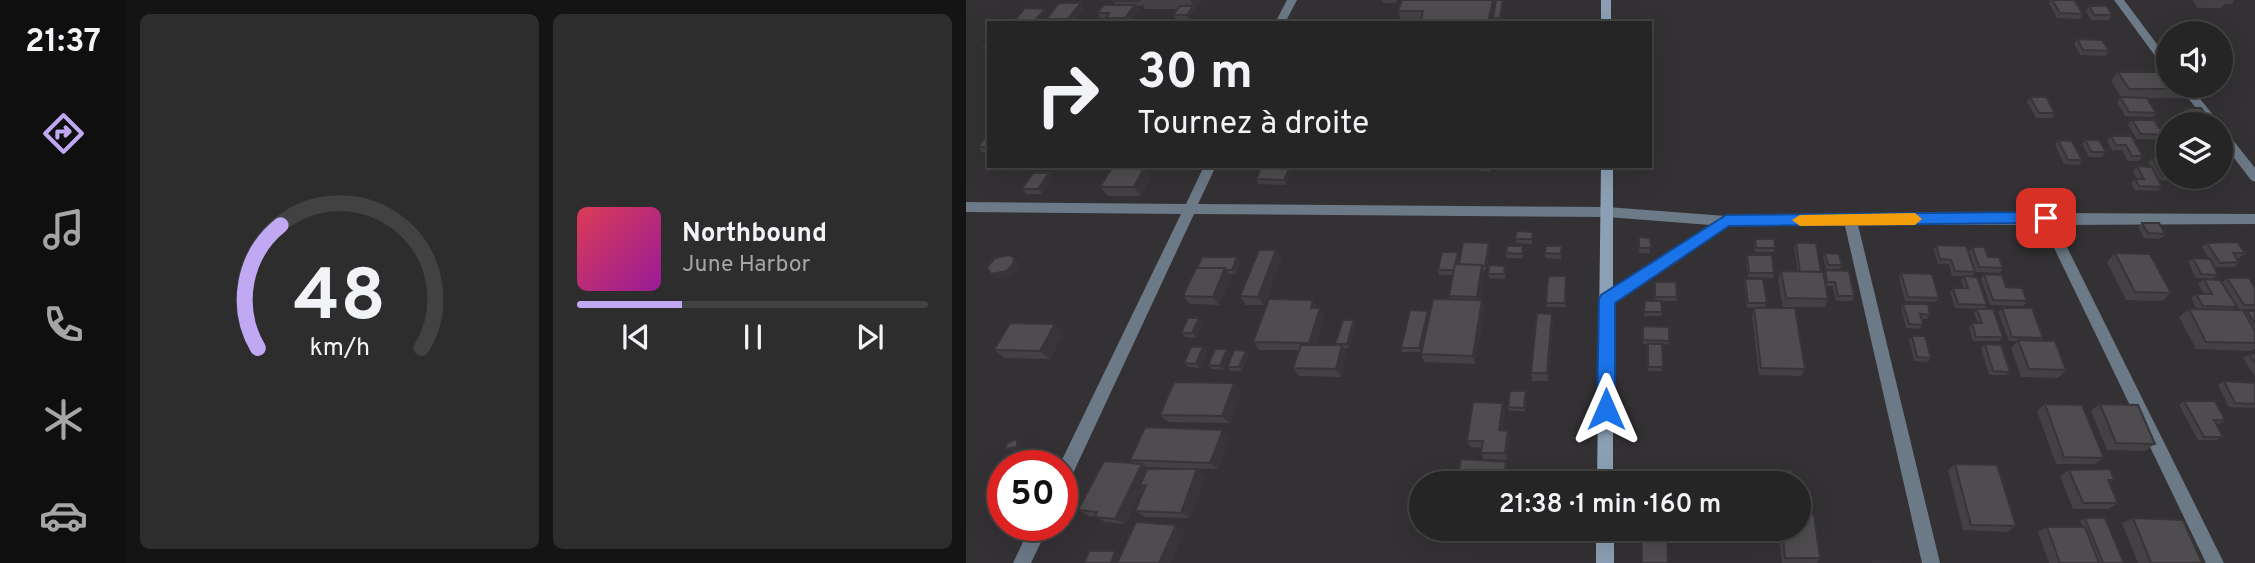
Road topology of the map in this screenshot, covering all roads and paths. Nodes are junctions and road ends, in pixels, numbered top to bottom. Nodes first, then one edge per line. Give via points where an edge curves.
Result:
1 (1292, 0) edge
2 (1606, 0) edge
3 (2119, 0) edge
4 (1281, 21) edge
5 (1606, 21) edge
6 (2156, 50) edge
7 (2193, 98) edge
8 (2205, 112) edge
9 (2233, 149) edge
10 (1209, 168) edge
11 (1607, 168) edge
12 (2255, 177) edge
13 (966, 207) edge
14 (1189, 208) junction
15 (1607, 212) junction
16 (2046, 218) junction
17 (2255, 219) edge
18 (1850, 220) junction
19 (1726, 221) junction
20 (1607, 299) junction
21 (1075, 450) edge
22 (1605, 471) edge
23 (1032, 541) edge
24 (1605, 541) edge
25 (1022, 563) edge
26 (1605, 563) edge
27 (1931, 563) edge
28 (2215, 563) edge

1 - 4 street
2 - 5 main road
3 - 6 street
7 - 8 street
9 - 12 street
10 - 14 street
11 - 15 main road
13 - 14 street
14 - 15 street
14 - 21 street
15 - 19 street
15 - 20 main road
16 - 17 street
16 - 18 street
16 - 28 street
18 - 19 street
18 - 27 street
19 - 20 street
20 - 22 main road
23 - 25 street
24 - 26 main road

